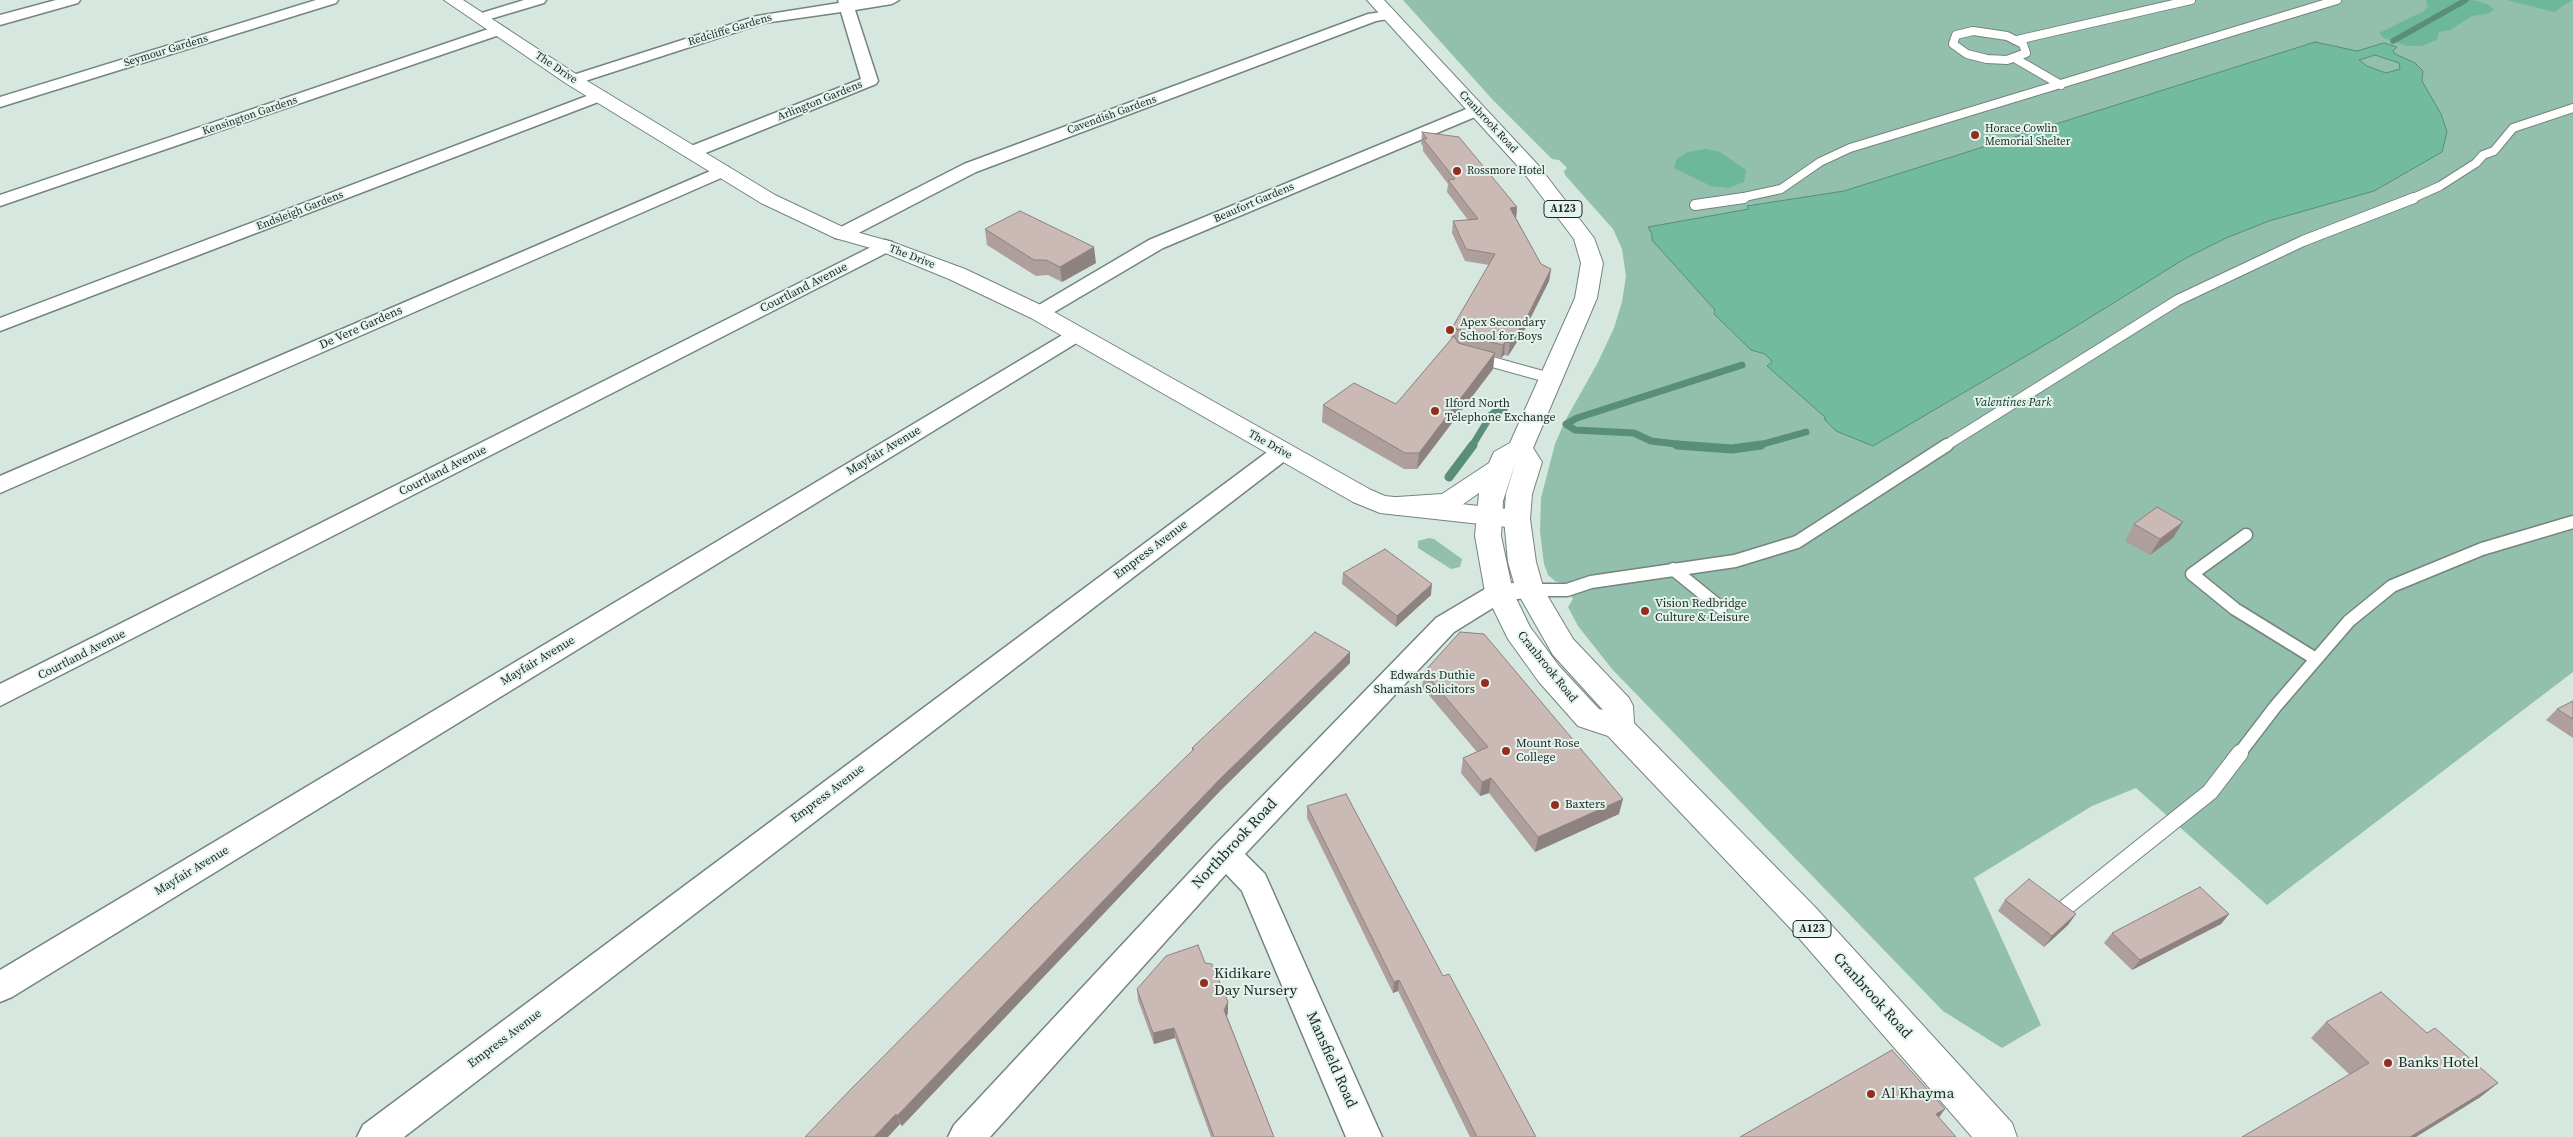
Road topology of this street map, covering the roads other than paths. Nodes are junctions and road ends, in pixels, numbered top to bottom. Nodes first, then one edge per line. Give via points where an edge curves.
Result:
1 (73, 0) edge
2 (331, 0) edge
3 (452, 0) edge
4 (539, 0) edge
5 (892, 0) edge
6 (2191, 0) edge
7 (2337, 0) edge
8 (846, 3) edge
9 (1382, 8) edge
10 (480, 18) junction
11 (0, 20) edge
12 (500, 30) junction
13 (2017, 40) junction
14 (2016, 59) junction
15 (573, 80) junction
16 (2061, 85) junction
17 (600, 96) junction
18 (0, 102) edge
19 (2573, 108) edge
20 (1476, 110) junction
21 (692, 152) junction
22 (722, 171) junction
23 (0, 201) edge
24 (1695, 205) dead end
25 (842, 234) junction
26 (885, 246) junction
27 (1040, 313) junction
28 (0, 325) edge
29 (1076, 335) junction
30 (1468, 356) edge
31 (1550, 378) junction
32 (1520, 448) junction
33 (1282, 452) junction
34 (1499, 468) junction
35 (0, 485) edge
36 (1388, 505) junction
37 (2573, 522) edge
38 (1488, 526) junction
39 (1518, 529) junction
40 (2246, 535) dead end
41 (1673, 569) junction
42 (1530, 590) junction
43 (1499, 592) junction
44 (1721, 608) dead end
45 (2316, 659) junction
46 (0, 696) edge
47 (1619, 727) junction
48 (1226, 854) junction
49 (2066, 907) edge
50 (0, 987) edge
51 (375, 1137) edge
52 (966, 1137) edge
53 (1364, 1137) edge
54 (1998, 1137) edge

1 - 11 street
2 - 18 street, Seymour Gardens
3 - 10 main road, The Drive
4 - 10 street
5 - 8 street, Redcliffe Gardens
6 - 13 lane
7 - 16 lane
8 - 15 street, Redcliffe Gardens via 762,19
8 - 21 street, Arlington Gardens via 870,81
9 - 20 main road, Cranbrook Road / A123
9 - 25 street, Cavendish Gardens via 1373,17 970,168
10 - 12 main road, The Drive
12 - 15 main road, The Drive
12 - 23 street, Kensington Gardens
13 - 14 lane via 2023,44 2026,53
13 - 14 lane via 1996,33 1973,31 1952,39 1958,49 1976,57
14 - 16 lane
15 - 17 main road, The Drive
16 - 24 lane via 1850,148 1820,162 1781,188
17 - 21 main road, The Drive
17 - 28 street, Endsleigh Gardens
19 - 41 lane via 2513,128 2494,151 2483,155 2440,186 2384,211 2303,240 2178,300 1797,542 1735,561
20 - 27 street, Beaufort Gardens via 1156,244
20 - 31 main road, Cranbrook Road / A123 via 1575,224 1584,238 1592,263 1586,298
21 - 22 main road, The Drive
22 - 25 main road, The Drive via 768,200
22 - 35 street, De Vere Gardens
25 - 26 main road, The Drive
26 - 27 main road, The Drive via 957,274
26 - 46 street, Courtland Avenue
27 - 29 main road, The Drive
29 - 33 main road, The Drive
29 - 50 street, Mayfair Avenue
30 - 31 lane
31 - 32 main road, Cranbrook Road / A123
32 - 34 main road, Cranbrook Road / A123 via 1503,458
32 - 39 main road, Cranbrook Road via 1529,462 1519,494
33 - 36 main road, The Drive
33 - 51 street, Empress Avenue
34 - 36 main road via 1450,500 1437,504
34 - 38 main road, Cranbrook Road / A123
36 - 38 main road, The Drive via 1384,510 1396,514
37 - 45 lane via 2482,549 2392,586 2349,621
38 - 39 main road, The Drive
38 - 43 main road, Cranbrook Road / A123
39 - 42 main road, Cranbrook Road
40 - 45 lane via 2192,574 2234,609
41 - 42 lane via 1591,582 1567,590
41 - 44 lane
42 - 43 street, Northbrook Road
42 - 47 main road, Cranbrook Road via 1563,647 1618,706
43 - 47 main road, Cranbrook Road / A123 via 1529,648 1589,718
43 - 48 street, Northbrook Road via 1445,625
45 - 49 lane via 2274,707 2210,792
47 - 54 main road, Cranbrook Road / A123 via 1803,918
48 - 52 street, Northbrook Road
48 - 53 street, Mansfield Road via 1254,883

